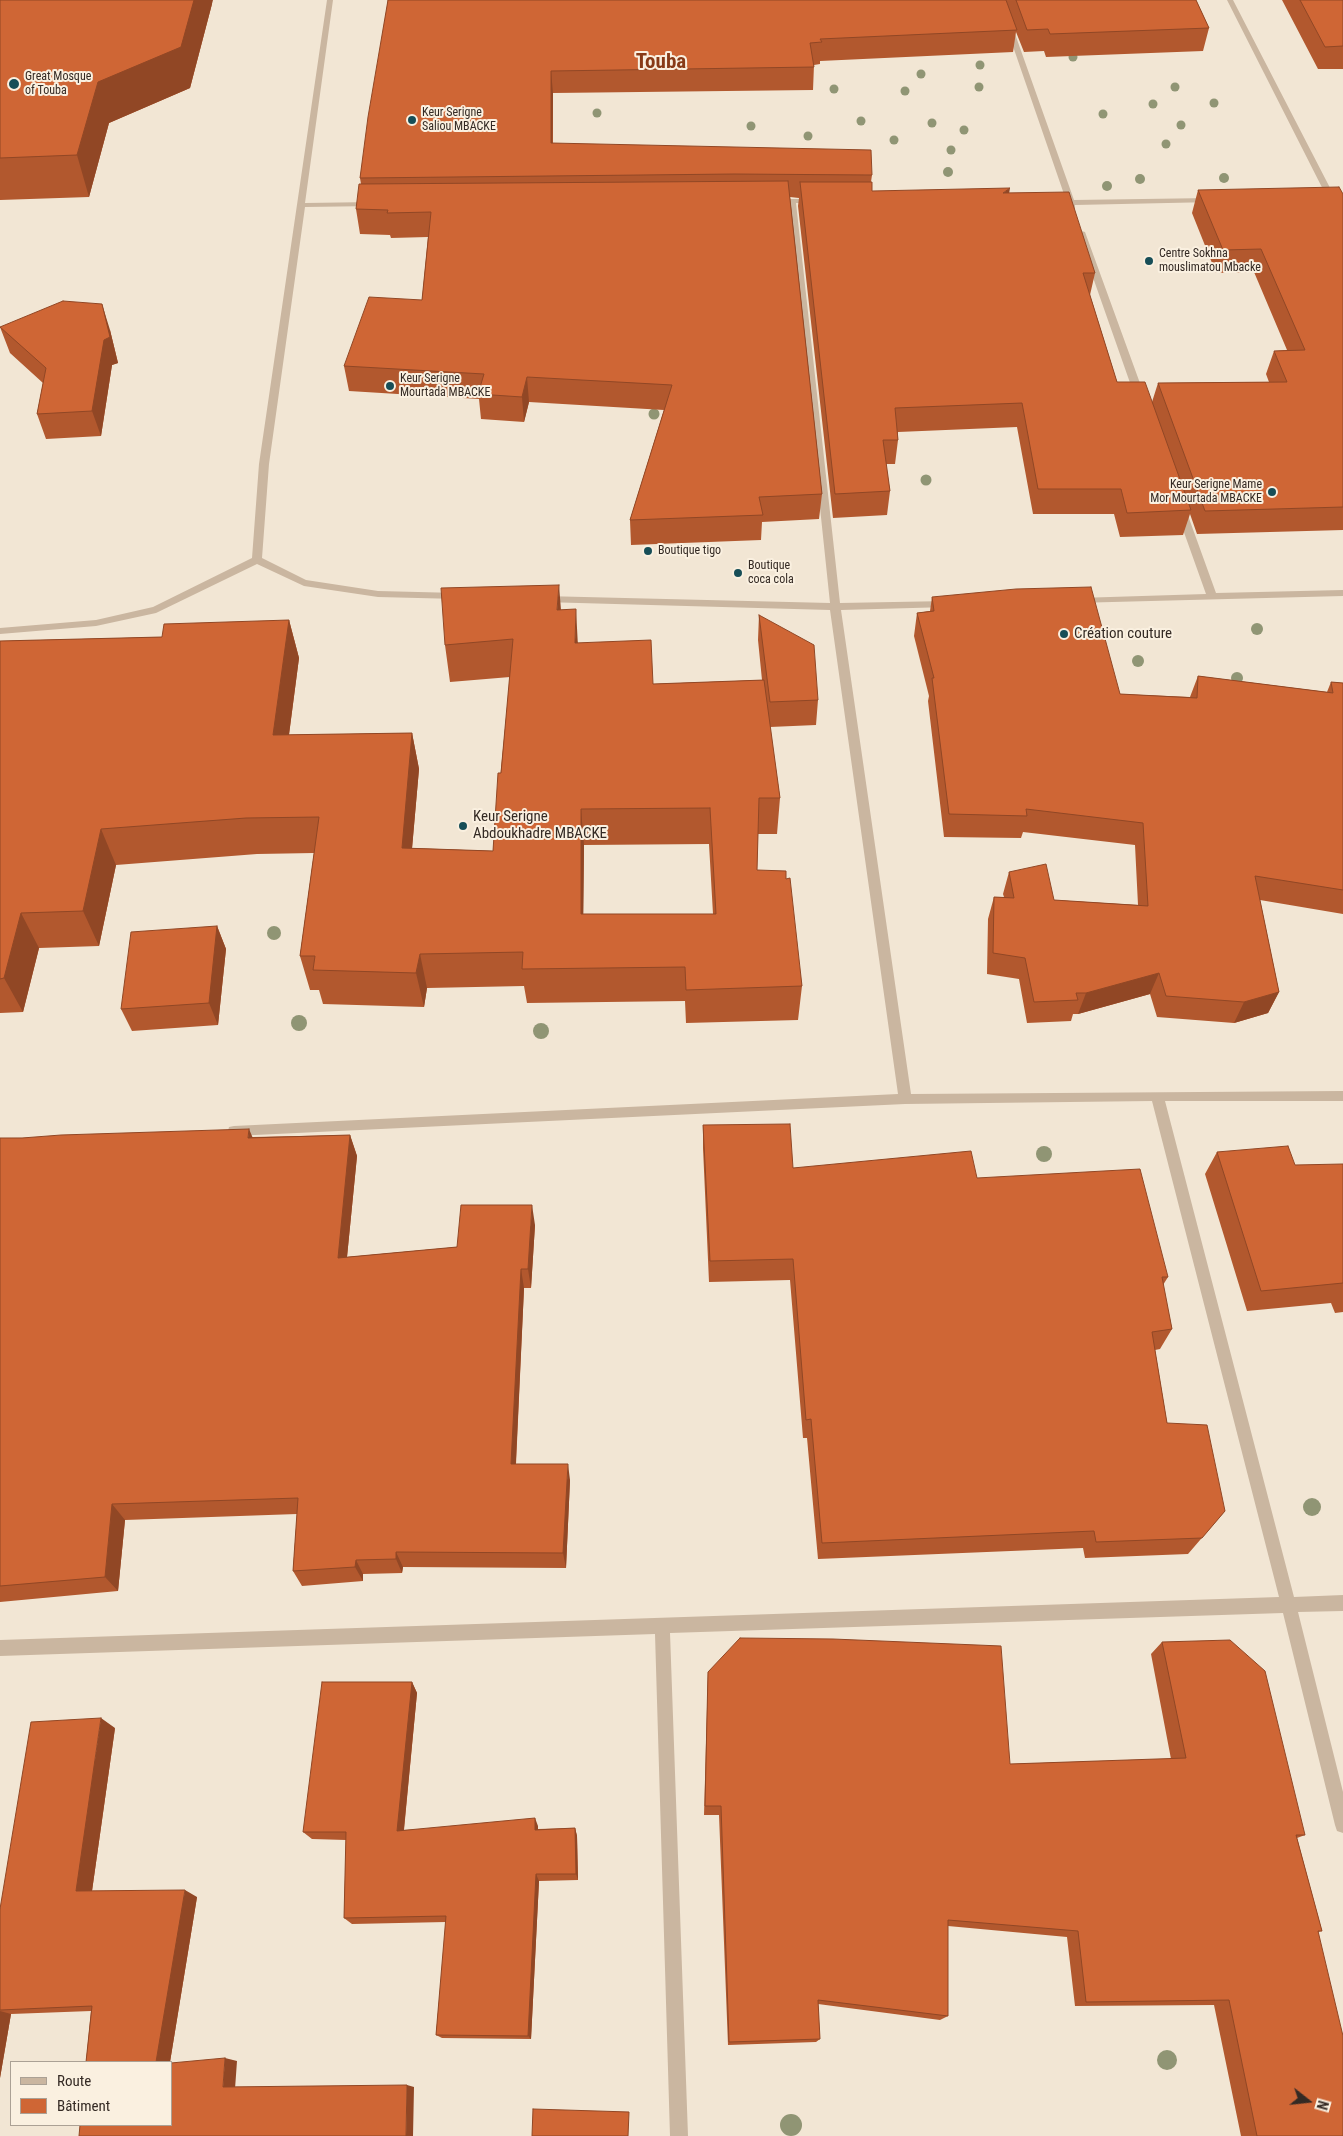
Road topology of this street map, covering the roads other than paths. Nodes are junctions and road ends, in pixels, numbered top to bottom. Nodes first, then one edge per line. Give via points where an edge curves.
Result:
1 (330, 0) edge
2 (1000, 0) edge
3 (1230, 0) edge
4 (1322, 197) edge
5 (1331, 197) junction
6 (1216, 200) edge
7 (763, 201) edge
8 (792, 201) junction
9 (822, 201) edge
10 (1051, 203) edge
11 (1071, 203) junction
12 (380, 204) edge
13 (301, 205) junction
14 (1074, 212) edge
15 (1343, 221) edge
16 (1078, 222) edge
17 (1145, 410) edge
18 (1178, 503) edge
19 (257, 560) junction
20 (1343, 594) edge
21 (467, 596) edge
22 (1212, 597) junction
23 (536, 598) edge
24 (1063, 601) edge
25 (964, 604) edge
26 (834, 607) junction
27 (0, 631) edge
28 (1157, 1096) junction
29 (1343, 1096) edge
30 (905, 1099) junction
31 (219, 1132) edge
32 (1343, 1602) edge
33 (1288, 1603) junction
34 (662, 1625) junction
35 (0, 1648) edge
36 (1343, 1825) edge
37 (679, 2136) edge

1 - 13 street
2 - 11 street
3 - 5 street
4 - 5 street
5 - 15 street
6 - 11 street
7 - 8 street
8 - 9 street
8 - 26 street
10 - 11 street
11 - 14 street
12 - 13 street
13 - 19 street via 264,464
16 - 17 street
18 - 22 street
19 - 21 street via 304,583 378,594
19 - 27 street via 156,610 96,623
20 - 22 street
22 - 24 street
23 - 26 street
25 - 26 street
26 - 30 street
28 - 29 street
28 - 30 street
28 - 33 street
30 - 31 street
32 - 33 street
33 - 34 street
33 - 36 street
34 - 35 street
34 - 37 street

